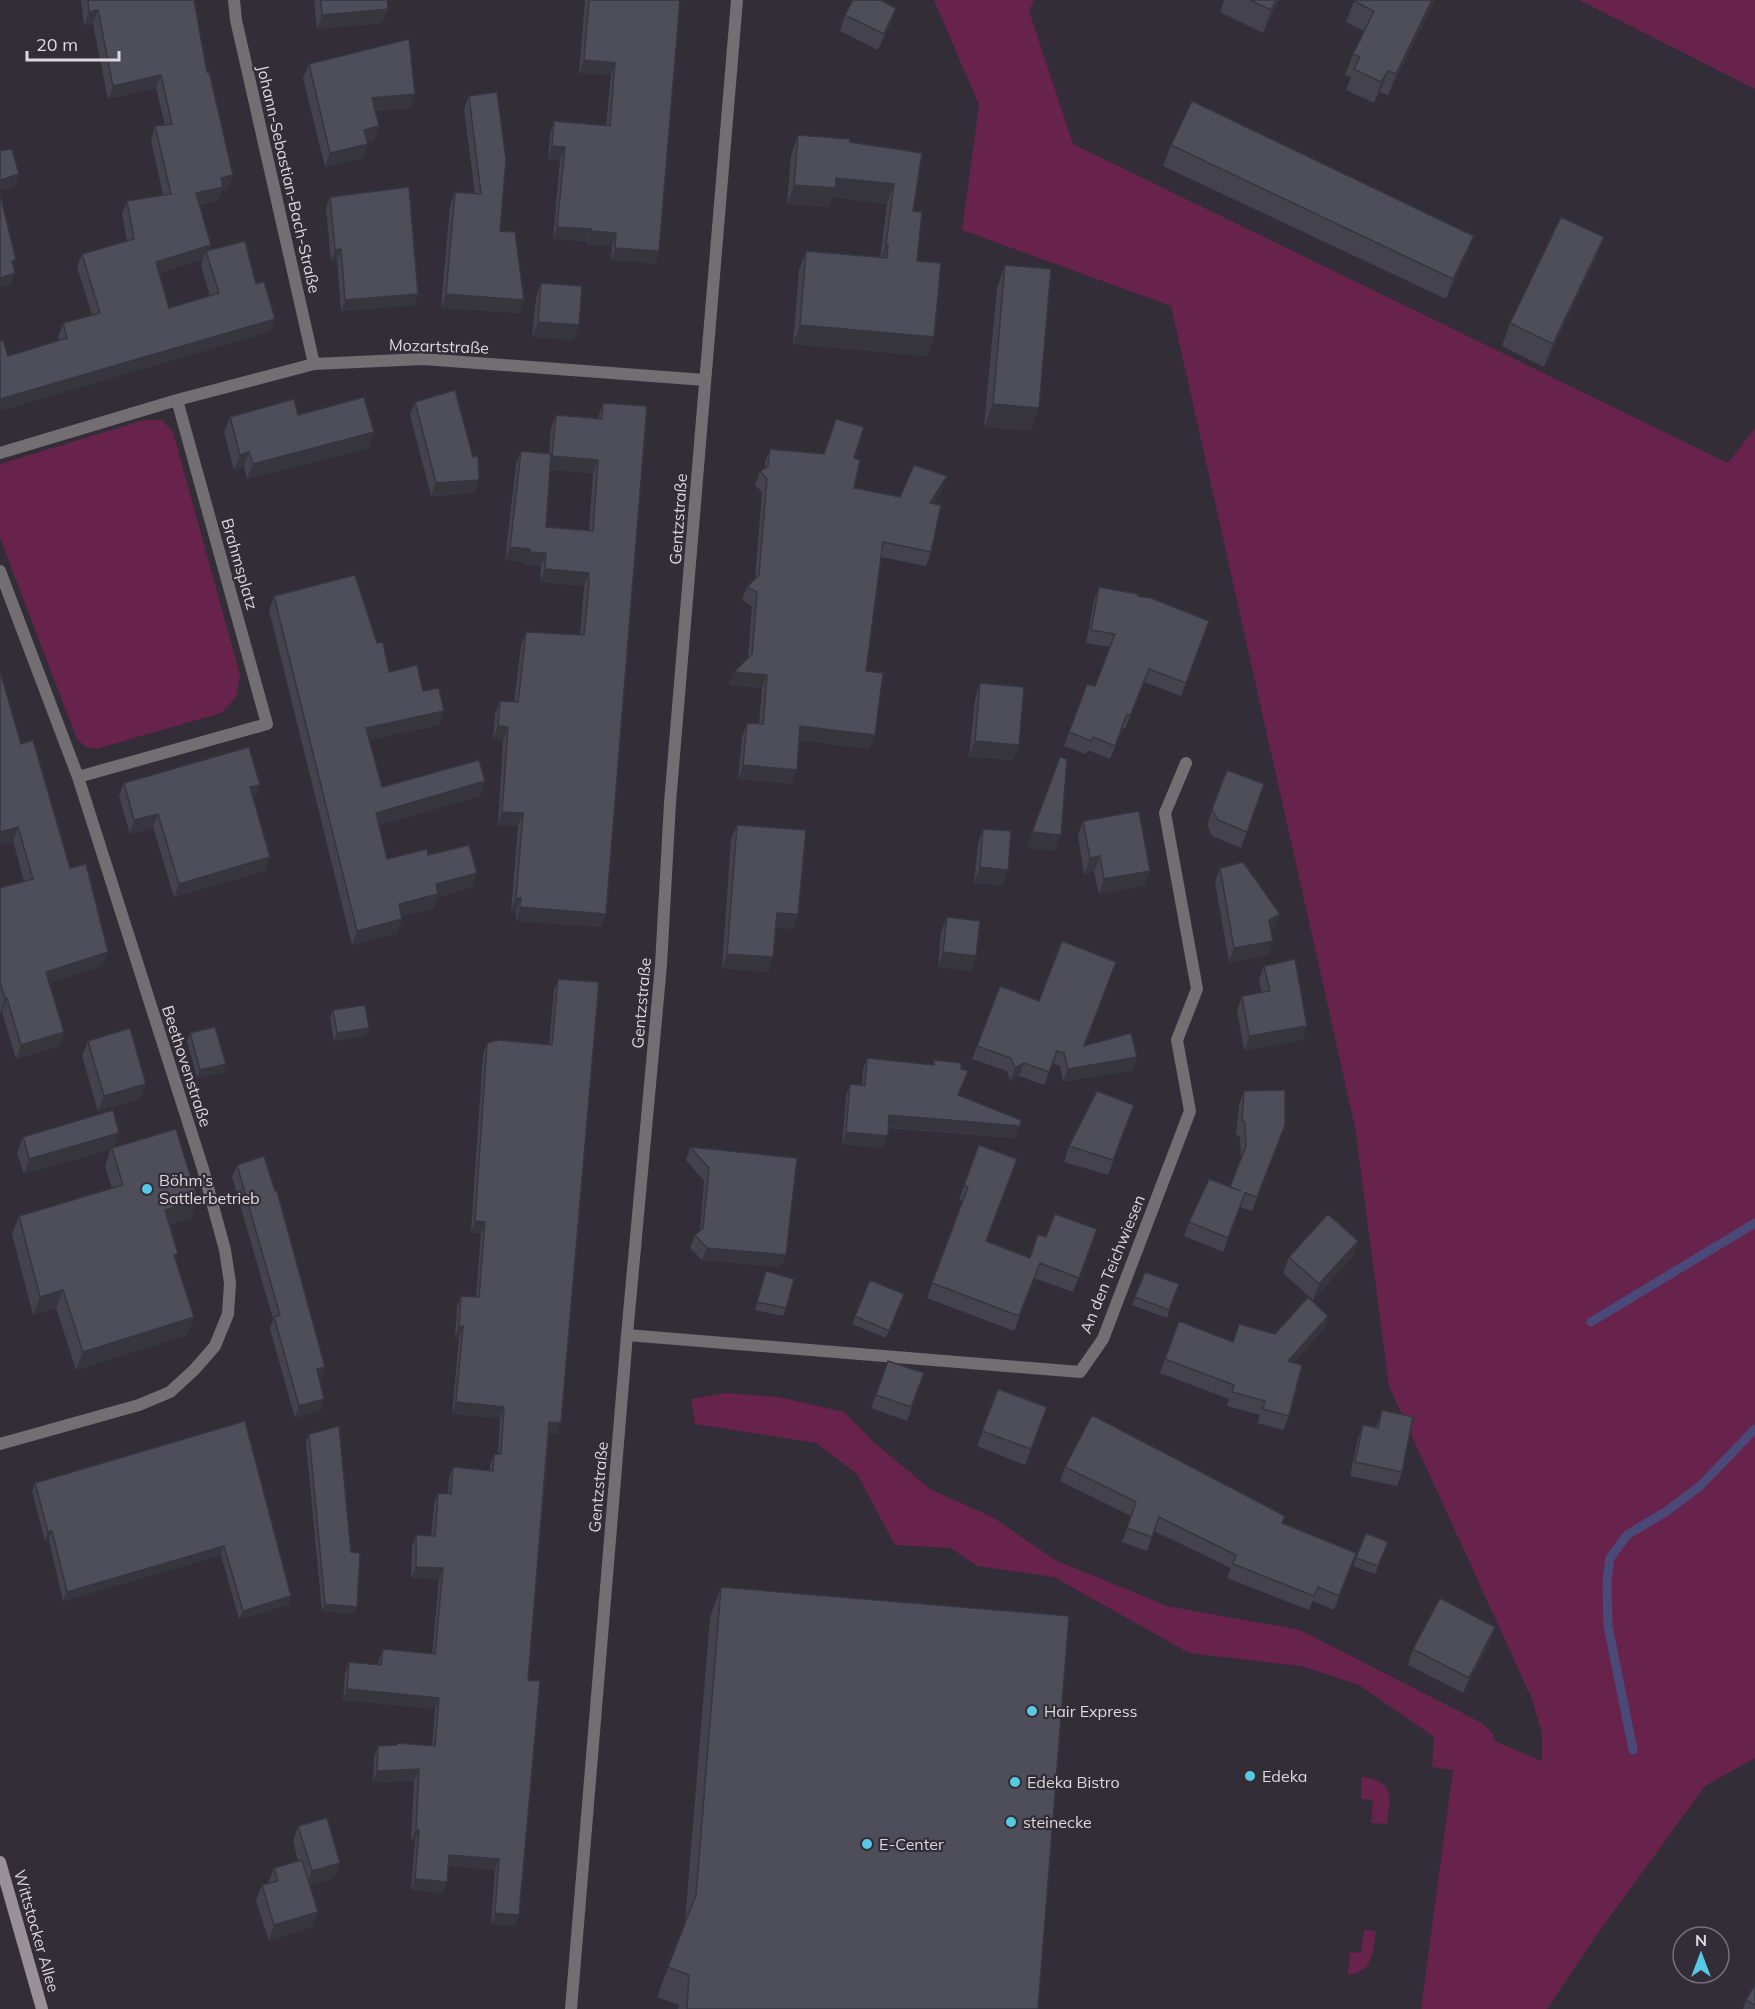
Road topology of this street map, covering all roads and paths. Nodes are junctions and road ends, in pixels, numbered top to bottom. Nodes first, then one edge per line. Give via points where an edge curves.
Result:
1 (234, 0) edge
2 (737, 0) edge
3 (314, 364) junction
4 (705, 380) junction
5 (177, 400) junction
6 (0, 453) edge
7 (0, 571) edge
8 (1186, 763) dead end
9 (78, 777) junction
10 (627, 1335) junction
11 (0, 1444) edge
12 (0, 1862) edge
13 (42, 2009) edge
14 (571, 2009) edge

1 - 3 street, Johann-Sebastian-Bach-Straße
2 - 4 street, Gentzstraße
3 - 4 street, Mozartstraße via 423,359
3 - 5 street, Mozartstraße
4 - 10 street, Gentzstraße via 670,803 661,965
5 - 6 street
5 - 9 street, Brahmsplatz via 267,724
7 - 9 street, Beethovenstraße
8 - 10 street, An den Teichwiesen via 1165,813 1197,989 1177,1040 1190,1111 1103,1339 1080,1372
9 - 11 street, Beethovenstraße via 203,1169 225,1250 230,1283 228,1314 215,1346 170,1392 139,1405
10 - 14 street, Gentzstraße
12 - 13 main road, Wittstocker Allee

